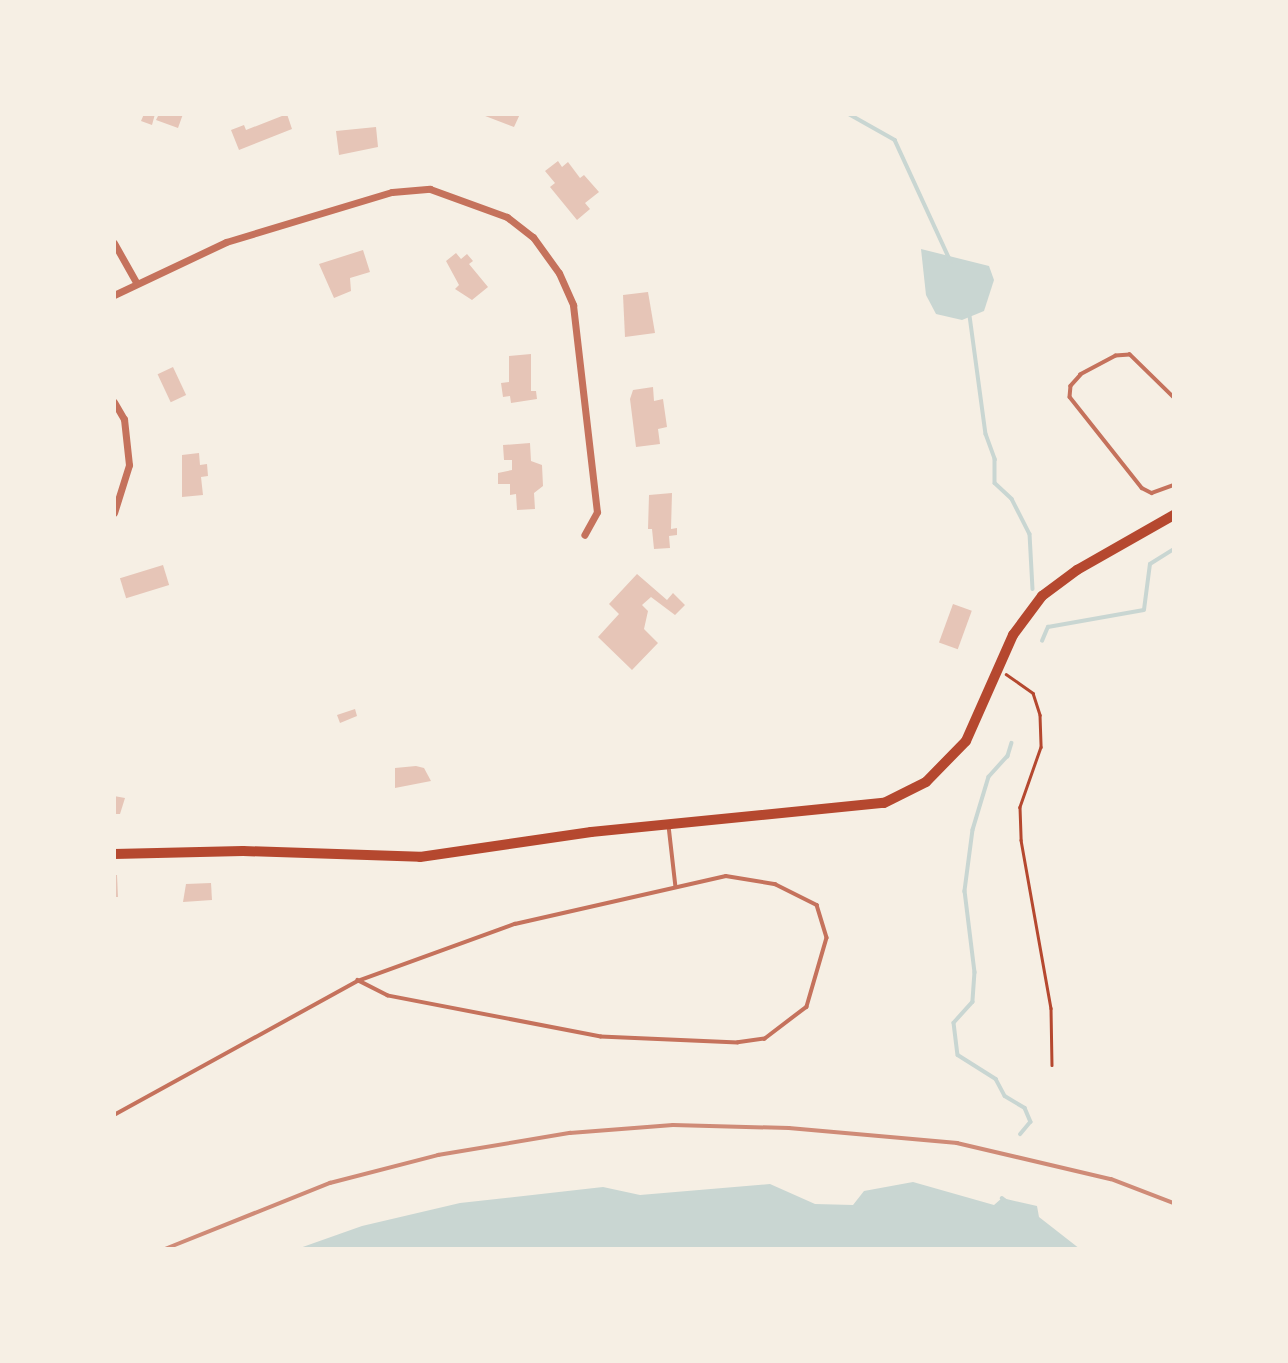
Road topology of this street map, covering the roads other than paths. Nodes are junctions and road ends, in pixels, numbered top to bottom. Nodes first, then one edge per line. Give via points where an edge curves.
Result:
1 (114, 243) edge
2 (136, 282) junction
3 (114, 295) edge
4 (1174, 398) edge
5 (114, 402) edge
6 (1174, 485) edge
7 (114, 513) edge
8 (1174, 515) edge
9 (584, 535) dead end
10 (669, 824) junction
11 (114, 854) edge
12 (676, 887) junction
13 (358, 981) junction
14 (114, 1115) edge

1 - 2 street
2 - 3 street
2 - 9 street via 226,242 392,192 430,189 507,218 533,237 559,273 573,305 597,512
4 - 6 lane via 1130,355 1116,356 1081,375 1071,386 1070,397 1142,488 1152,493
5 - 7 street via 124,419 129,465
8 - 10 main road via 1077,570 1042,596 1020,622 966,741 926,782 901,797 859,808
10 - 11 main road via 420,857 243,851
10 - 12 lane
12 - 13 lane via 515,924
12 - 13 lane via 726,876 775,884 817,905 827,938 807,1007 765,1039 752,1041 601,1037 388,996
13 - 14 lane

